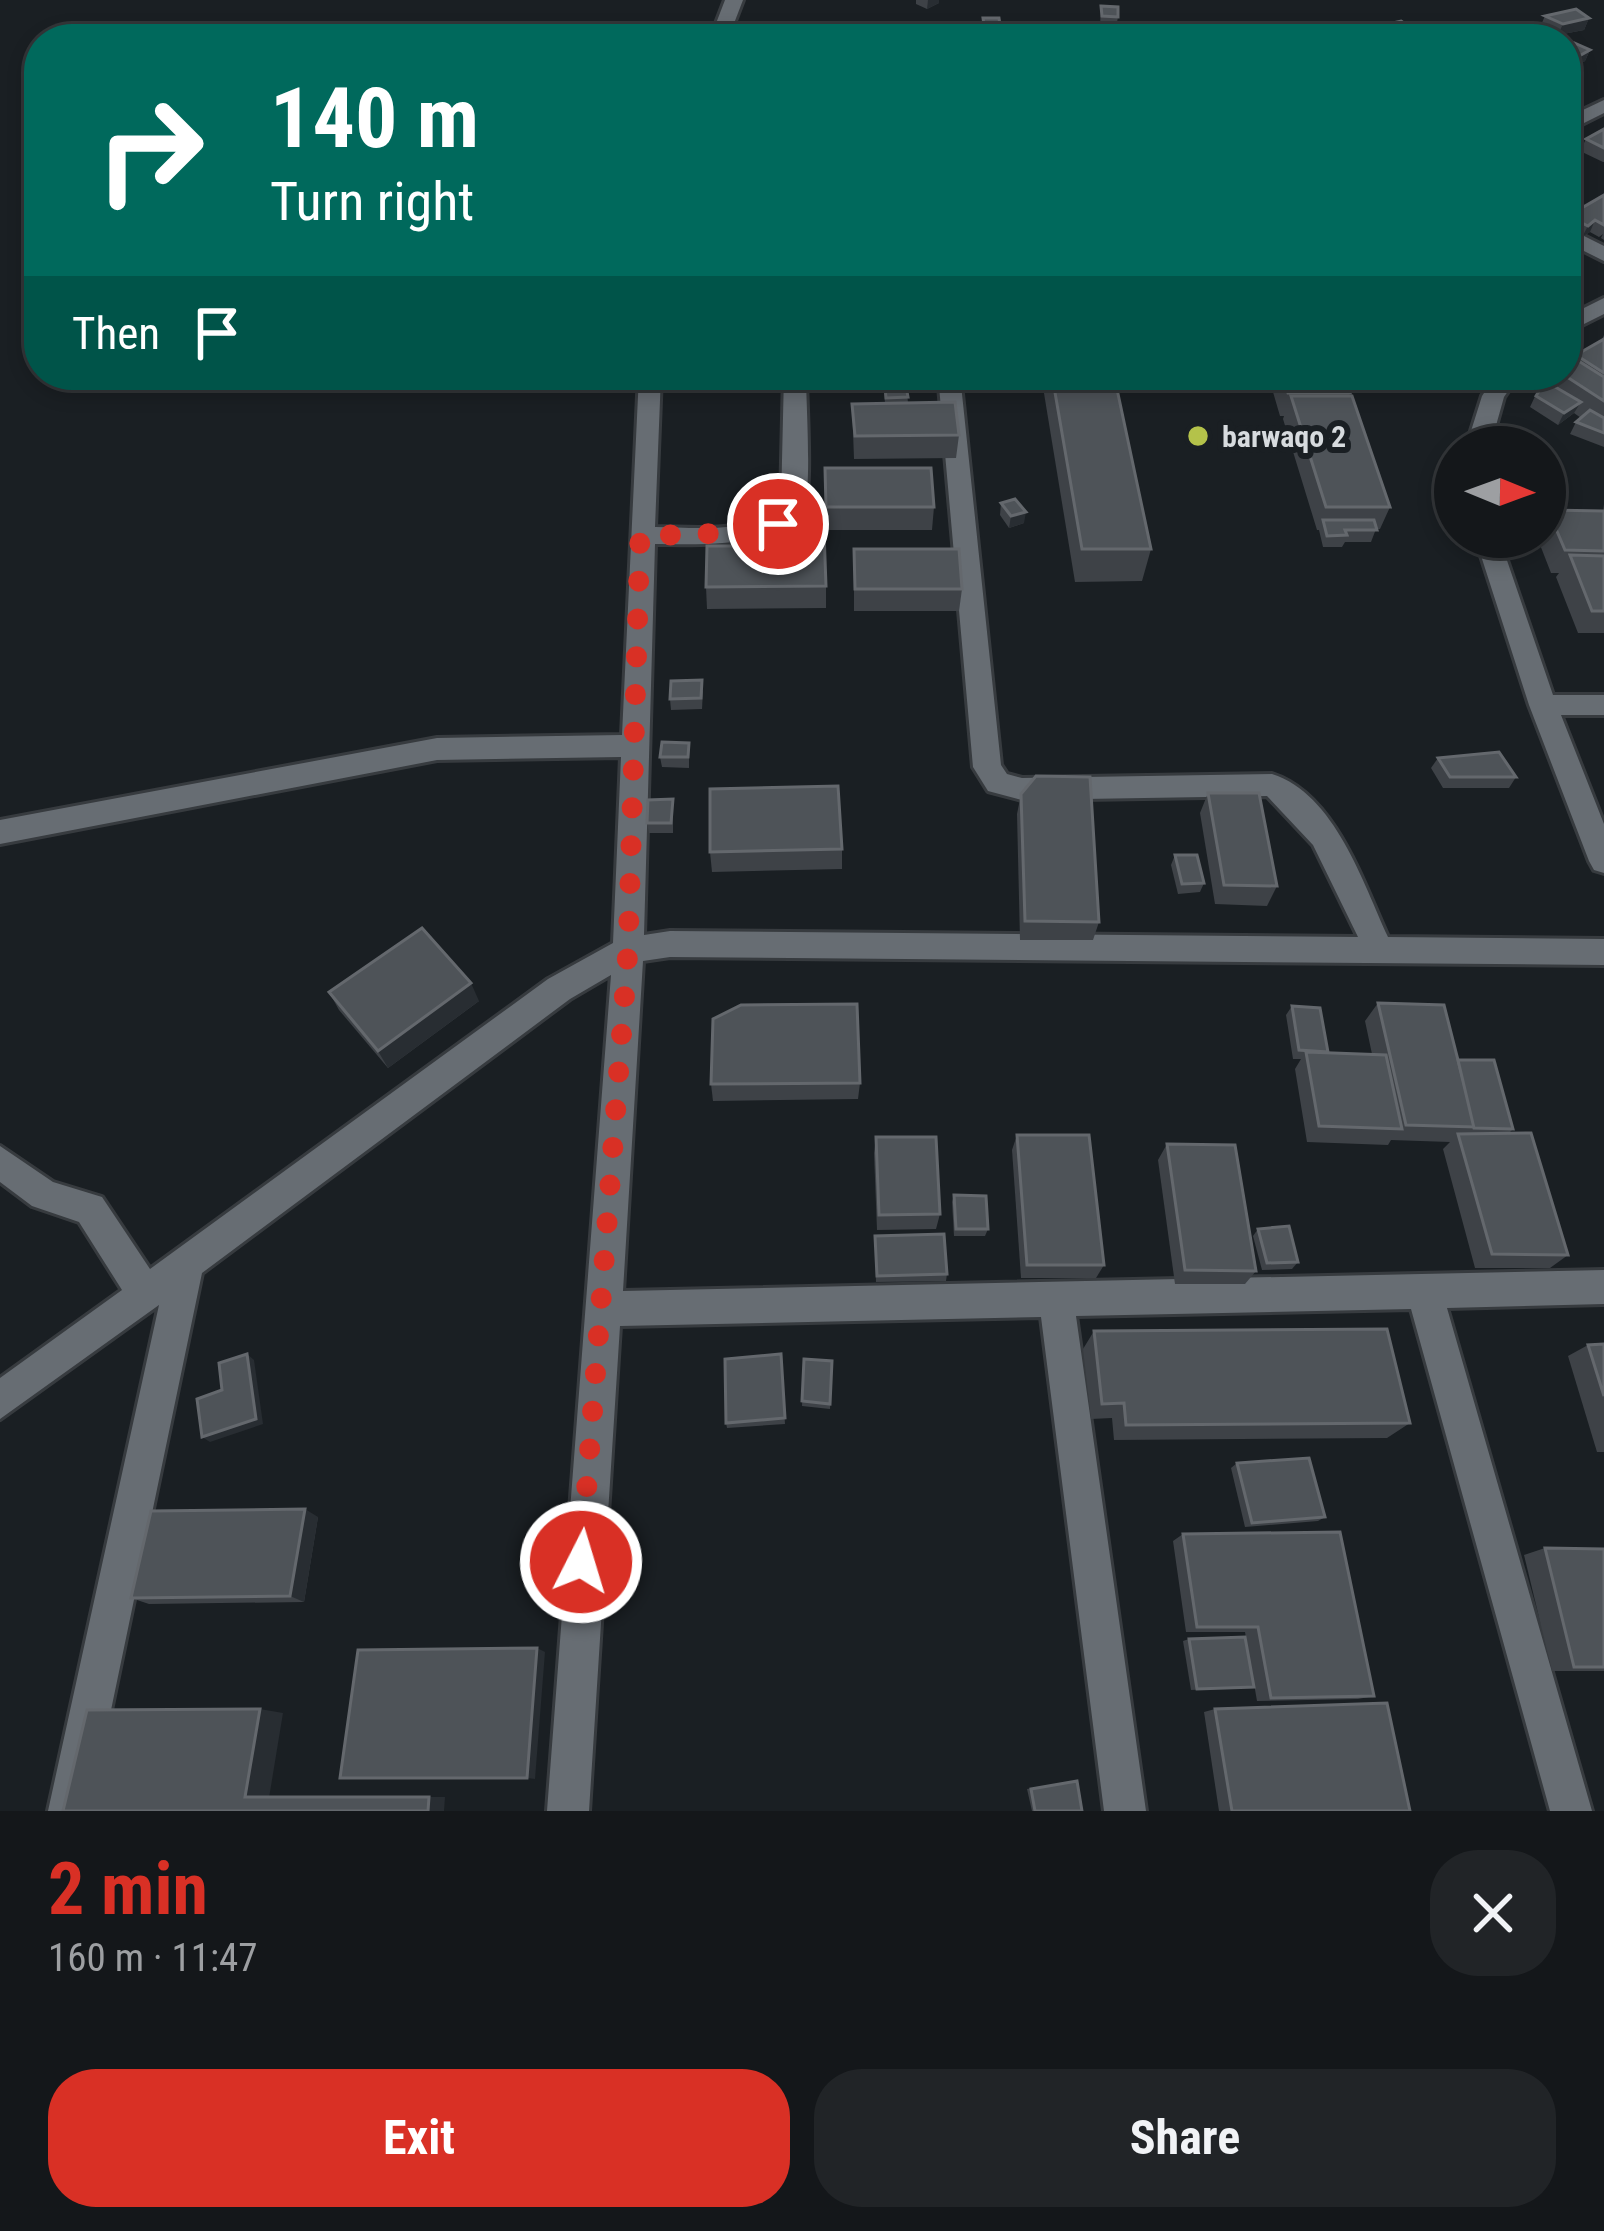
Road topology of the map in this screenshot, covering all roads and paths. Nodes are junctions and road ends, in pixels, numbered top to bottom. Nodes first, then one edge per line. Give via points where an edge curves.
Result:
1 (649, 390) edge
2 (796, 390) edge
3 (951, 390) edge
4 (1497, 390) edge
5 (1484, 426) edge
6 (640, 536) junction
7 (1494, 558) edge
8 (1543, 705) junction
9 (1604, 705) edge
10 (634, 746) junction
11 (0, 832) edge
12 (1604, 861) edge
13 (628, 950) junction
14 (1379, 950) junction
15 (1604, 952) edge
16 (0, 1162) edge
17 (186, 1264) junction
18 (1604, 1287) edge
19 (1424, 1291) junction
20 (145, 1294) junction
21 (1056, 1299) junction
22 (602, 1309) junction
23 (0, 1401) edge
24 (69, 1811) edge
25 (568, 1811) edge
26 (1125, 1811) edge
27 (1571, 1811) edge

1 - 6 street
2 - 6 street via 788,515 755,532
3 - 14 street via 987,767 998,783 1272,784 1296,799 1337,862
4 - 5 street
6 - 10 street
7 - 8 street
8 - 9 street
8 - 12 street
10 - 11 street via 437,748
10 - 13 street
13 - 14 street
13 - 17 street via 559,989
13 - 22 street
14 - 15 street
16 - 20 street via 44,1195 90,1209
17 - 20 street
17 - 24 street
18 - 19 street
19 - 21 street
19 - 27 street
20 - 23 street
21 - 22 street
21 - 26 street
22 - 25 street

